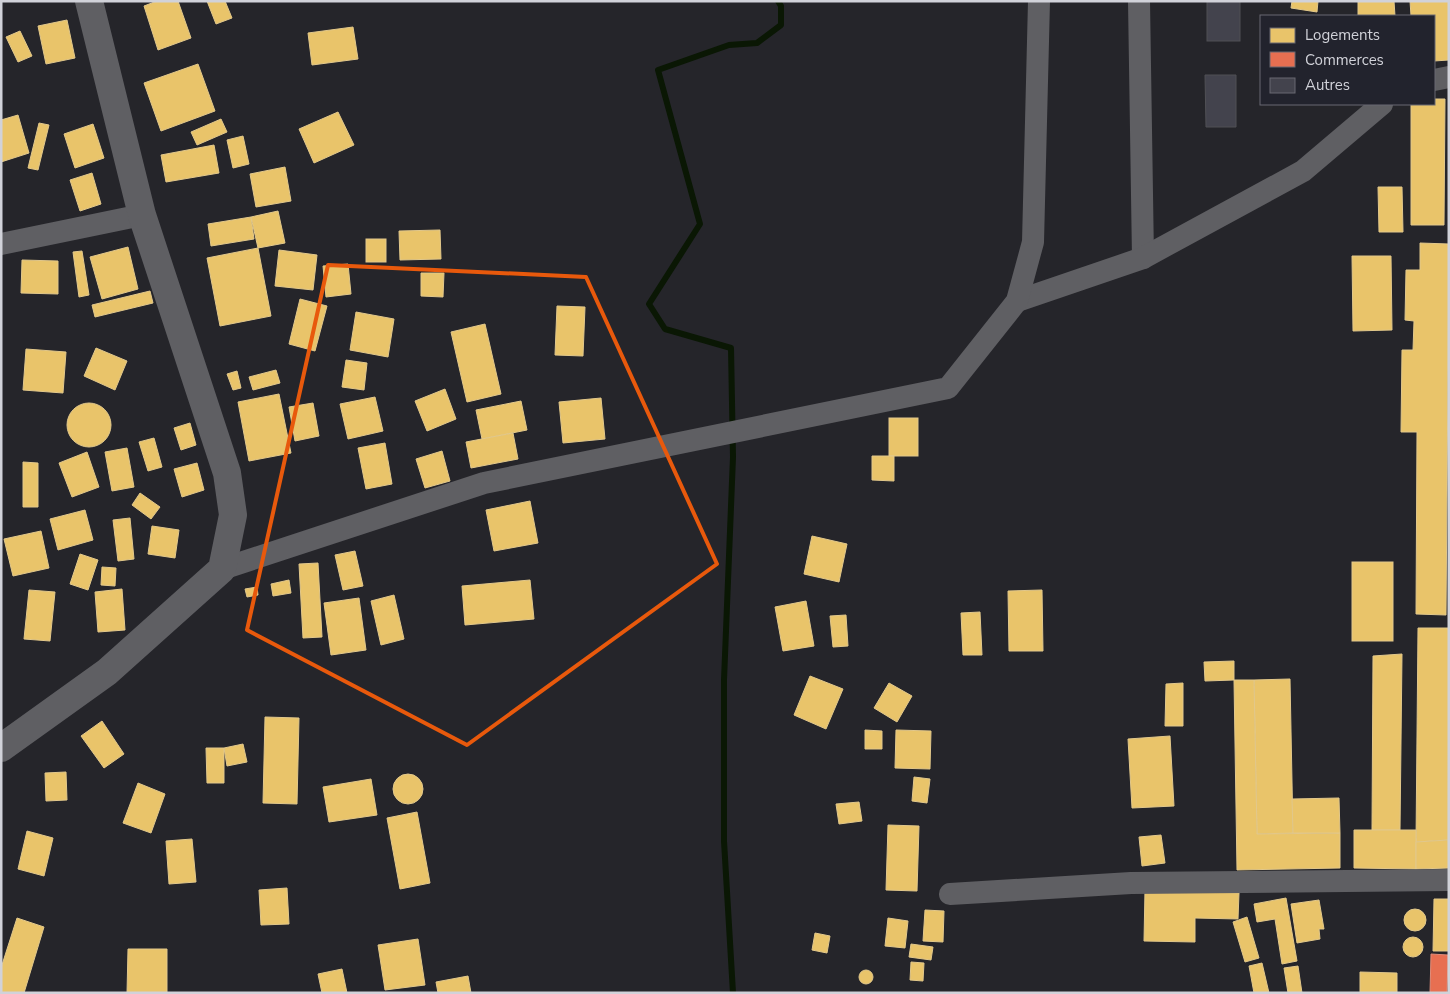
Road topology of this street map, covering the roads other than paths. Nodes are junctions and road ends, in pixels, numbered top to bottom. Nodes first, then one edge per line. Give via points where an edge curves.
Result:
1 (89, 1) edge
2 (1039, 1) edge
3 (1139, 1) edge
4 (1449, 77) edge
5 (1435, 80) edge
6 (1381, 105) edge
7 (142, 214) junction
8 (1, 244) edge
9 (1143, 258) junction
10 (1017, 301) junction
11 (222, 569) junction
12 (2, 751) edge
13 (1449, 880) edge
14 (950, 894) dead end

1 - 7 street
2 - 10 street via 1032,242
3 - 9 street
4 - 5 street
6 - 9 street via 1303,171
7 - 8 street
7 - 11 street via 228,472 233,515
9 - 10 street
10 - 11 street via 948,388 484,483
11 - 12 street via 108,672
13 - 14 street via 1131,883

